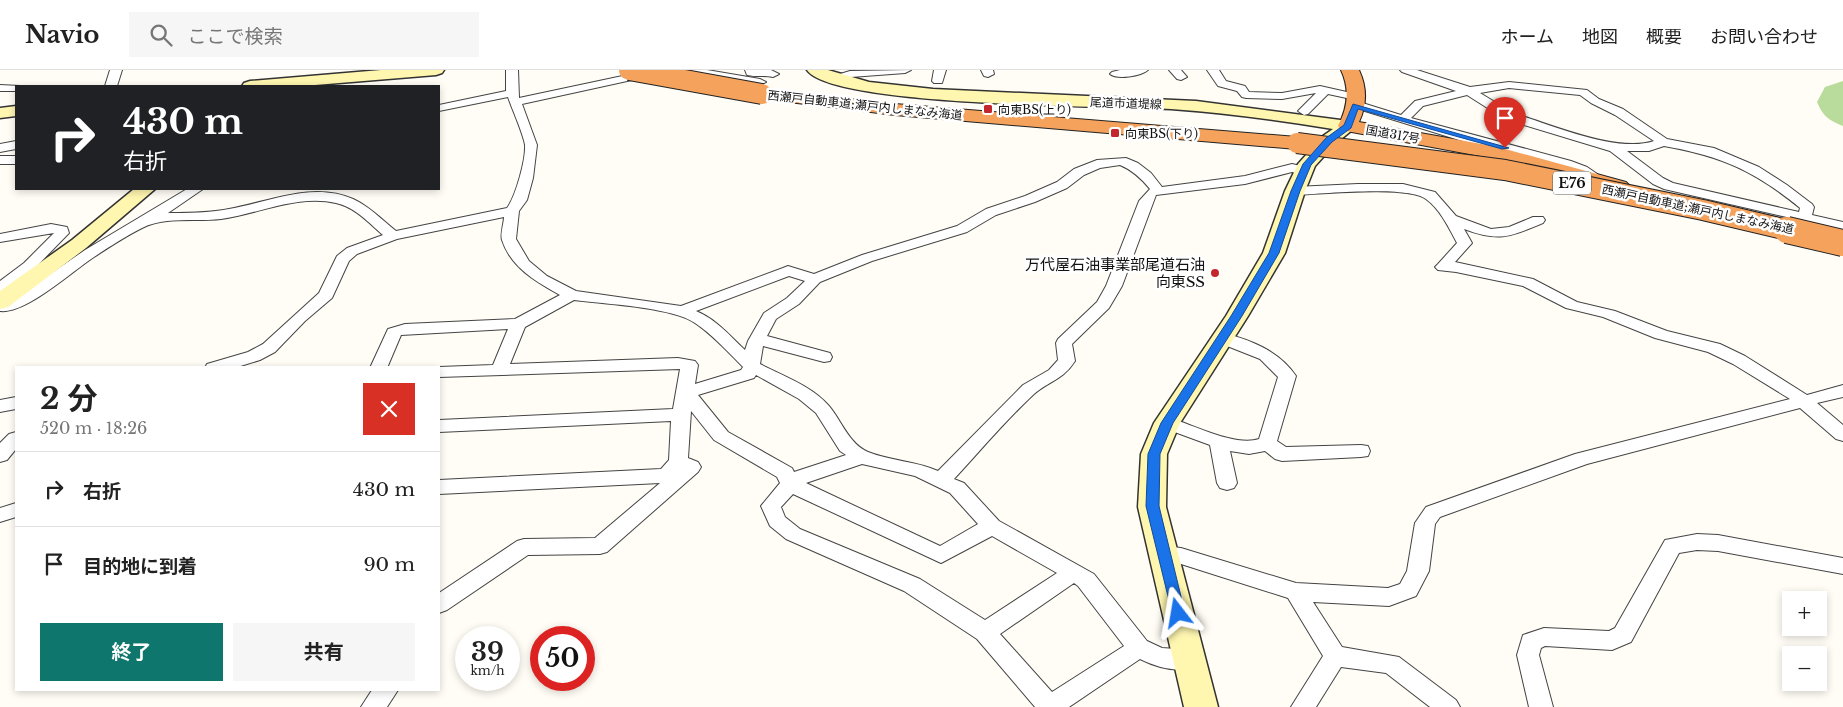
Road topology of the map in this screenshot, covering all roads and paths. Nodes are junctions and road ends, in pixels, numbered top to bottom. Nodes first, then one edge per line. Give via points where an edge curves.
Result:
1 (116, 70) edge
2 (244, 70) edge
3 (436, 70) edge
4 (512, 70) edge
5 (629, 70) edge
6 (671, 70) edge
7 (686, 70) edge
8 (751, 70) edge
9 (815, 70) edge
10 (905, 70) edge
11 (1142, 70) edge
12 (1213, 70) edge
13 (1350, 70) edge
14 (1406, 70) edge
15 (417, 71) edge
16 (773, 74) dead end
17 (1116, 74) dead end
18 (834, 79) junction
19 (111, 85) edge
20 (236, 85) edge
21 (261, 85) edge
22 (0, 88) edge
23 (15, 88) edge
24 (761, 88) junction
25 (1326, 90) junction
26 (1469, 91) junction
27 (513, 98) junction
28 (440, 108) edge
29 (1353, 110) junction
30 (15, 111) edge
31 (1304, 111) dead end
32 (0, 113) edge
33 (1403, 119) junction
34 (1663, 142) junction
35 (15, 145) edge
36 (0, 148) edge
37 (1614, 148) junction
38 (0, 160) edge
39 (15, 160) edge
40 (1600, 180) junction
41 (1300, 181) junction
42 (144, 190) edge
43 (194, 190) edge
44 (1158, 190) junction
45 (512, 211) junction
46 (1805, 217) junction
47 (151, 218) junction
48 (1451, 219) junction
49 (1538, 220) dead end
50 (1843, 226) edge
51 (393, 236) junction
52 (0, 238) edge
53 (1843, 243) edge
54 (1843, 253) edge
55 (815, 279) junction
56 (0, 289) edge
57 (572, 295) junction
58 (0, 304) edge
59 (683, 311) junction
60 (518, 324) junction
61 (1223, 338) junction
62 (756, 341) junction
63 (824, 356) dead end
64 (219, 366) edge
65 (379, 366) edge
66 (752, 366) junction
67 (499, 370) junction
68 (440, 372) edge
69 (1843, 391) edge
70 (686, 393) junction
71 (1804, 402) junction
72 (15, 403) edge
73 (0, 406) edge
74 (681, 415) junction
75 (1167, 423) junction
76 (440, 426) edge
77 (1843, 435) edge
78 (15, 439) edge
79 (1219, 441) junction
80 (1267, 443) junction
81 (1361, 451) dead end
82 (0, 455) edge
83 (861, 457) junction
84 (678, 461) junction
85 (941, 480) junction
86 (1227, 483) dead end
87 (790, 484) junction
88 (440, 488) edge
89 (15, 510) edge
90 (0, 515) edge
91 (992, 526) junction
92 (1164, 554) junction
93 (1843, 566) edge
94 (1075, 572) junction
95 (1296, 592) junction
96 (440, 603) edge
97 (985, 632) junction
98 (1139, 648) junction
99 (1335, 656) junction
100 (1190, 660) junction
101 (385, 691) edge
102 (373, 707) edge
103 (1050, 707) edge
104 (1201, 707) edge
105 (1303, 707) edge
106 (1448, 707) edge
107 (1541, 707) edge

1 - 19 street
2 - 20 main road
3 - 15 main road
4 - 27 street
5 - 24 highway, 西瀬戸自動車道;瀬戸内しまなみ海道 / E76, bridge
6 - 27 street
7 - 24 street
8 - 16 street via 751,73
9 - 18 main road, 尾道市道堤線
10 - 18 street via 850,74
11 - 17 street
12 - 25 street via 1222,84 1241,88 1246,95 1282,96
13 - 29 highway via 1356,90
14 - 26 street
15 - 21 main road
18 - 29 main road, 尾道市道堤線 via 923,94 1004,100 1240,110
22 - 23 street
24 - 53 highway, 西瀬戸自動車道;瀬戸内しまなみ海道 / E76, bridge via 894,109 1189,132 1505,170 1694,208
25 - 29 street
25 - 31 street
26 - 33 street via 1419,103
26 - 34 street via 1509,85 1583,92
26 - 37 street via 1518,119
27 - 28 street
27 - 45 street via 531,145 520,200
29 - 33 street
29 - 40 highway, 国道317号 via 1498,154
29 - 41 main road via 1307,164
30 - 32 main road
33 - 40 street via 1566,164
34 - 37 street via 1649,147
34 - 46 street via 1694,147 1732,160 1786,189 1807,207
35 - 36 street
37 - 46 street via 1668,186
38 - 39 street
40 - 54 highway, 国道317号
41 - 44 street via 1292,168 1237,182
41 - 48 street via 1358,188 1403,188 1430,196
41 - 61 main road via 1274,253
42 - 58 main road
43 - 47 street
44 - 55 street via 1133,166 1121,161 1097,164 1062,185 991,212 962,229 867,258
44 - 85 street via 1152,192 1146,201 1114,286 1103,304 1064,343 1067,362 1029,389
45 - 51 street
45 - 57 street via 509,240 523,264 542,280
46 - 50 street
47 - 51 street via 223,214 322,196 342,199 357,207
47 - 58 street via 90,253 22,301 8,307
48 - 49 street via 1489,233 1512,231
48 - 71 street via 1465,243 1443,267 1528,282 1572,305 1609,314 1660,336 1714,348 1739,360
51 - 64 street via 352,251 342,259 326,295 269,348
52 - 56 street via 51,228 62,230 29,266
55 - 59 street via 788,271
55 - 62 street via 793,301 770,316
57 - 59 street
57 - 60 street
59 - 66 street via 717,332
60 - 65 street via 394,332
60 - 67 street
61 - 75 main road
61 - 80 street via 1267,354 1286,376
62 - 63 street
62 - 66 street
66 - 70 street via 748,374
66 - 83 street via 805,395 822,409 847,446
67 - 68 street
67 - 70 street via 678,363 689,365
69 - 71 street
70 - 74 street
70 - 87 street via 721,436 786,473
71 - 77 street
71 - 95 street via 1582,459 1433,512 1425,523 1418,571 1408,590 1389,598
72 - 73 street
74 - 76 street
74 - 84 street
75 - 79 street
75 - 92 main road via 1154,454 1152,506
78 - 82 street
79 - 80 street via 1255,448
79 - 86 street
80 - 81 street via 1282,454
83 - 85 street via 920,471
83 - 87 street via 801,477
84 - 88 street via 667,476
84 - 96 street via 691,467 600,546 524,547
85 - 91 street via 957,488
87 - 91 street via 941,555
87 - 97 street via 771,506 776,521 792,534 912,585
89 - 90 street
91 - 94 street
92 - 95 street via 1182,556
92 - 100 main road
93 - 107 street via 1718,543 1672,546 1623,635 1612,641 1544,638 1531,642 1528,655
94 - 97 street
94 - 98 street via 1086,580
95 - 99 street
97 - 103 street
98 - 100 street via 1160,658
98 - 103 street
99 - 105 street
99 - 106 street via 1391,664
100 - 104 main road
101 - 102 street

